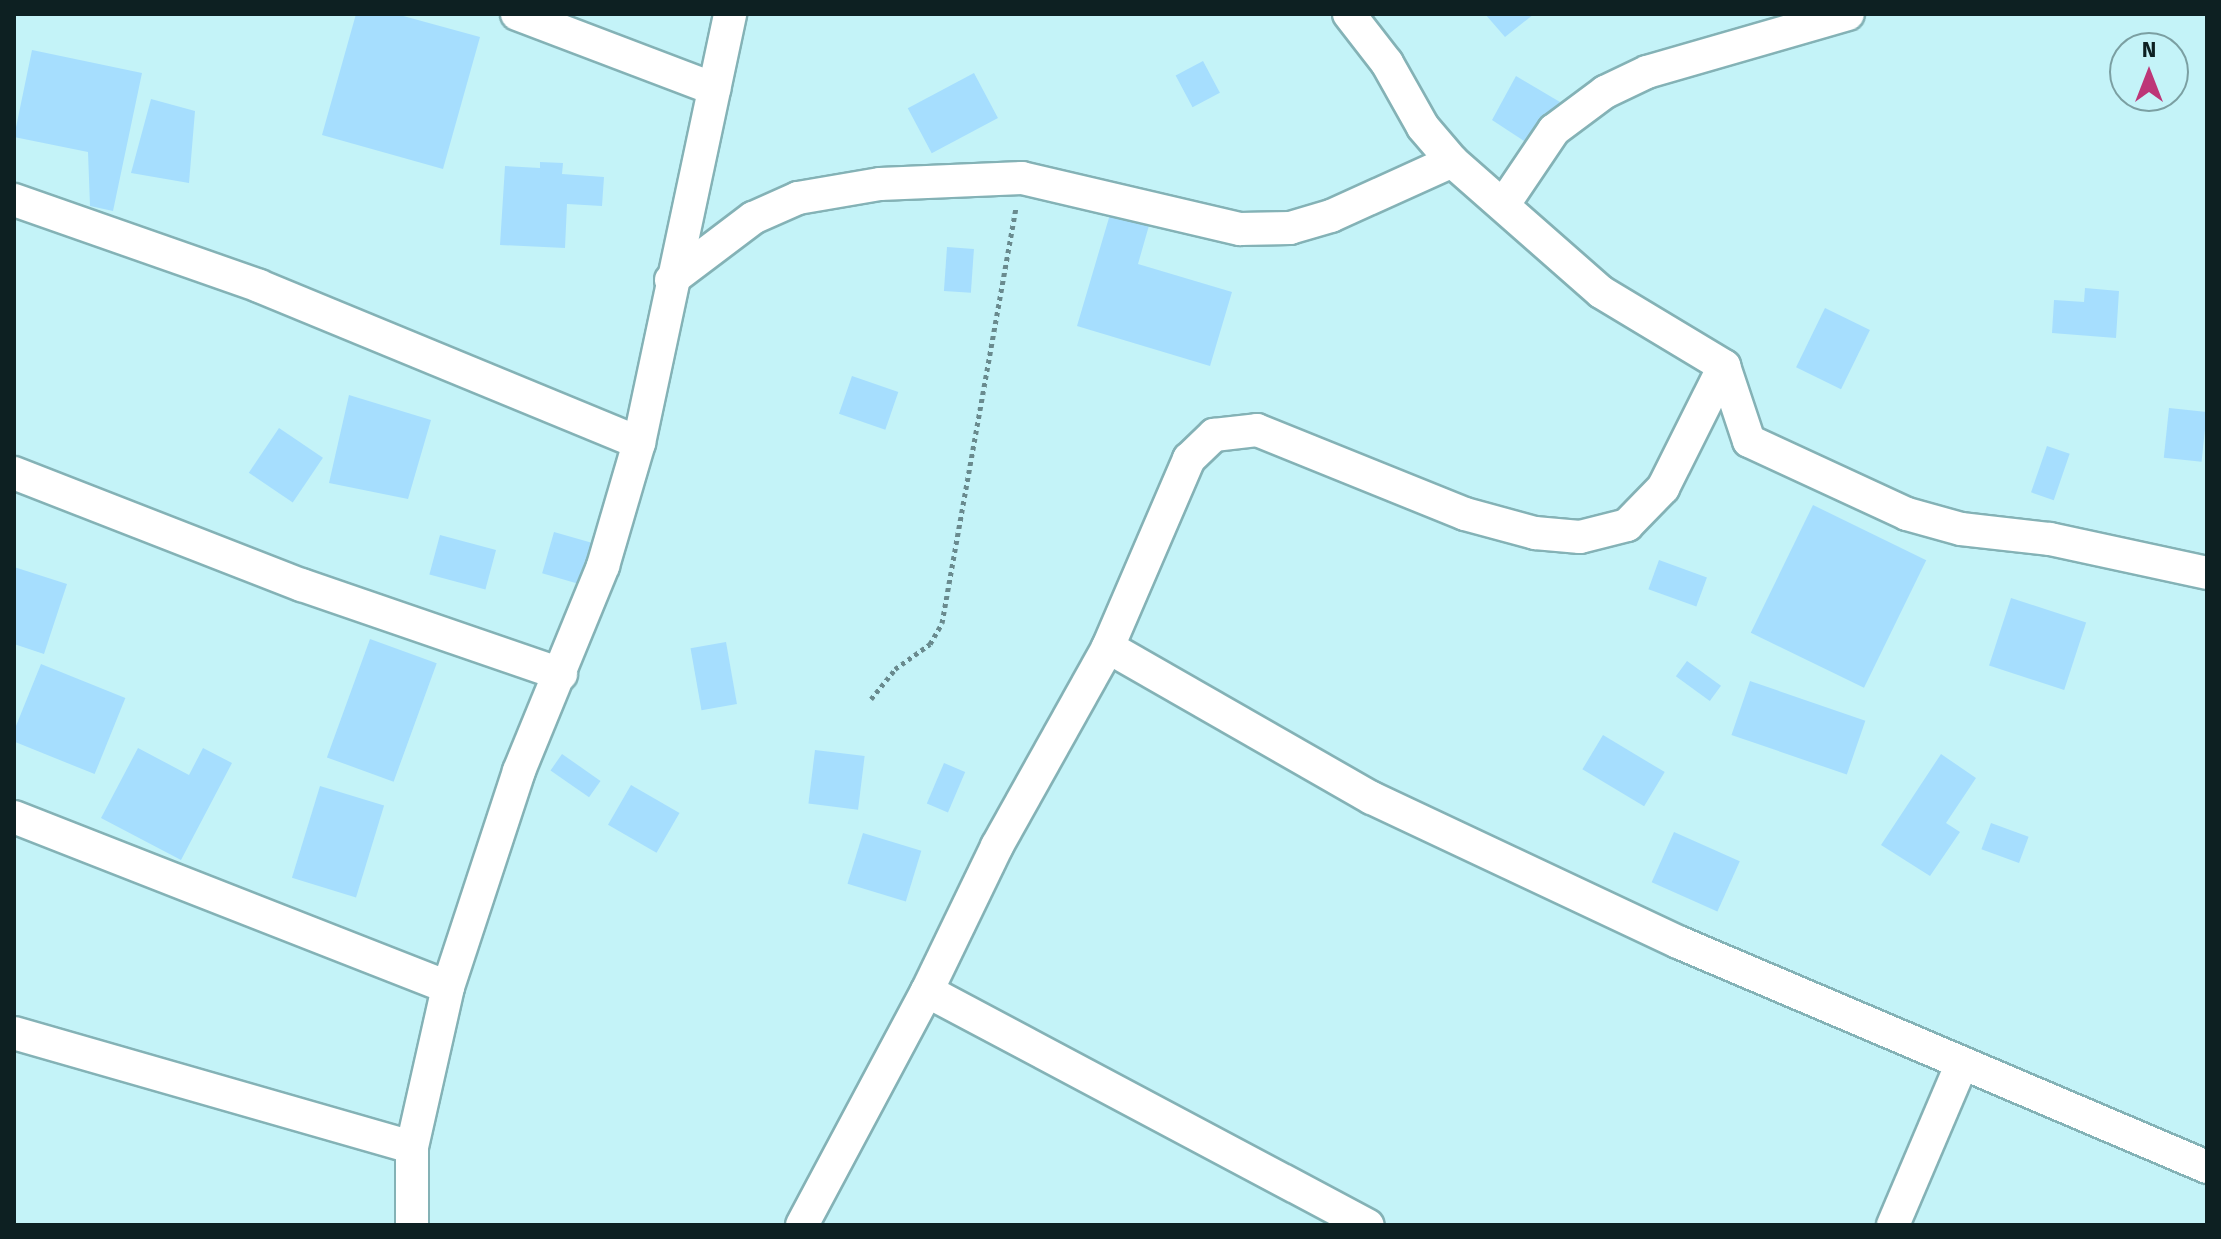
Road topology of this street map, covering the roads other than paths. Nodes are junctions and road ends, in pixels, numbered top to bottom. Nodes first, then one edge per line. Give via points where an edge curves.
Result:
1 (517, 14) edge
2 (730, 14) edge
3 (1349, 14) edge
4 (1848, 14) edge
5 (714, 89) junction
6 (1452, 161) junction
7 (14, 200) edge
8 (1504, 204) junction
9 (671, 280) junction
10 (1724, 366) junction
11 (639, 443) junction
12 (14, 473) edge
13 (2207, 573) edge
14 (1108, 647) junction
15 (561, 674) junction
16 (14, 817) edge
17 (448, 987) junction
18 (927, 991) junction
19 (14, 1033) edge
20 (1962, 1063) junction
21 (412, 1147) junction
22 (2207, 1167) edge
23 (412, 1225) edge
24 (802, 1225) edge
25 (1368, 1225) edge
26 (1893, 1225) edge

1 - 5 street
2 - 5 street
3 - 6 street via 1387,63 1423,127
4 - 8 street via 1647,72 1605,92 1554,130
5 - 9 street
6 - 8 street
6 - 9 street via 1331,216 1290,228 1240,229 1022,178 880,184 798,198 753,218
7 - 11 street via 259,286
8 - 10 street via 1601,292
9 - 11 street
10 - 13 street via 1749,441 1860,495 1961,529 2050,539
10 - 14 street via 1663,488 1627,525 1580,537 1535,533 1465,514 1257,430 1214,435 1189,459
11 - 15 street via 603,566
12 - 15 street via 302,585
14 - 18 street via 997,846
14 - 20 street via 1372,798 1678,942
15 - 17 street via 519,771
16 - 17 street
17 - 21 street
18 - 24 street
18 - 25 street
19 - 21 street
20 - 22 street
20 - 26 street
21 - 23 street

